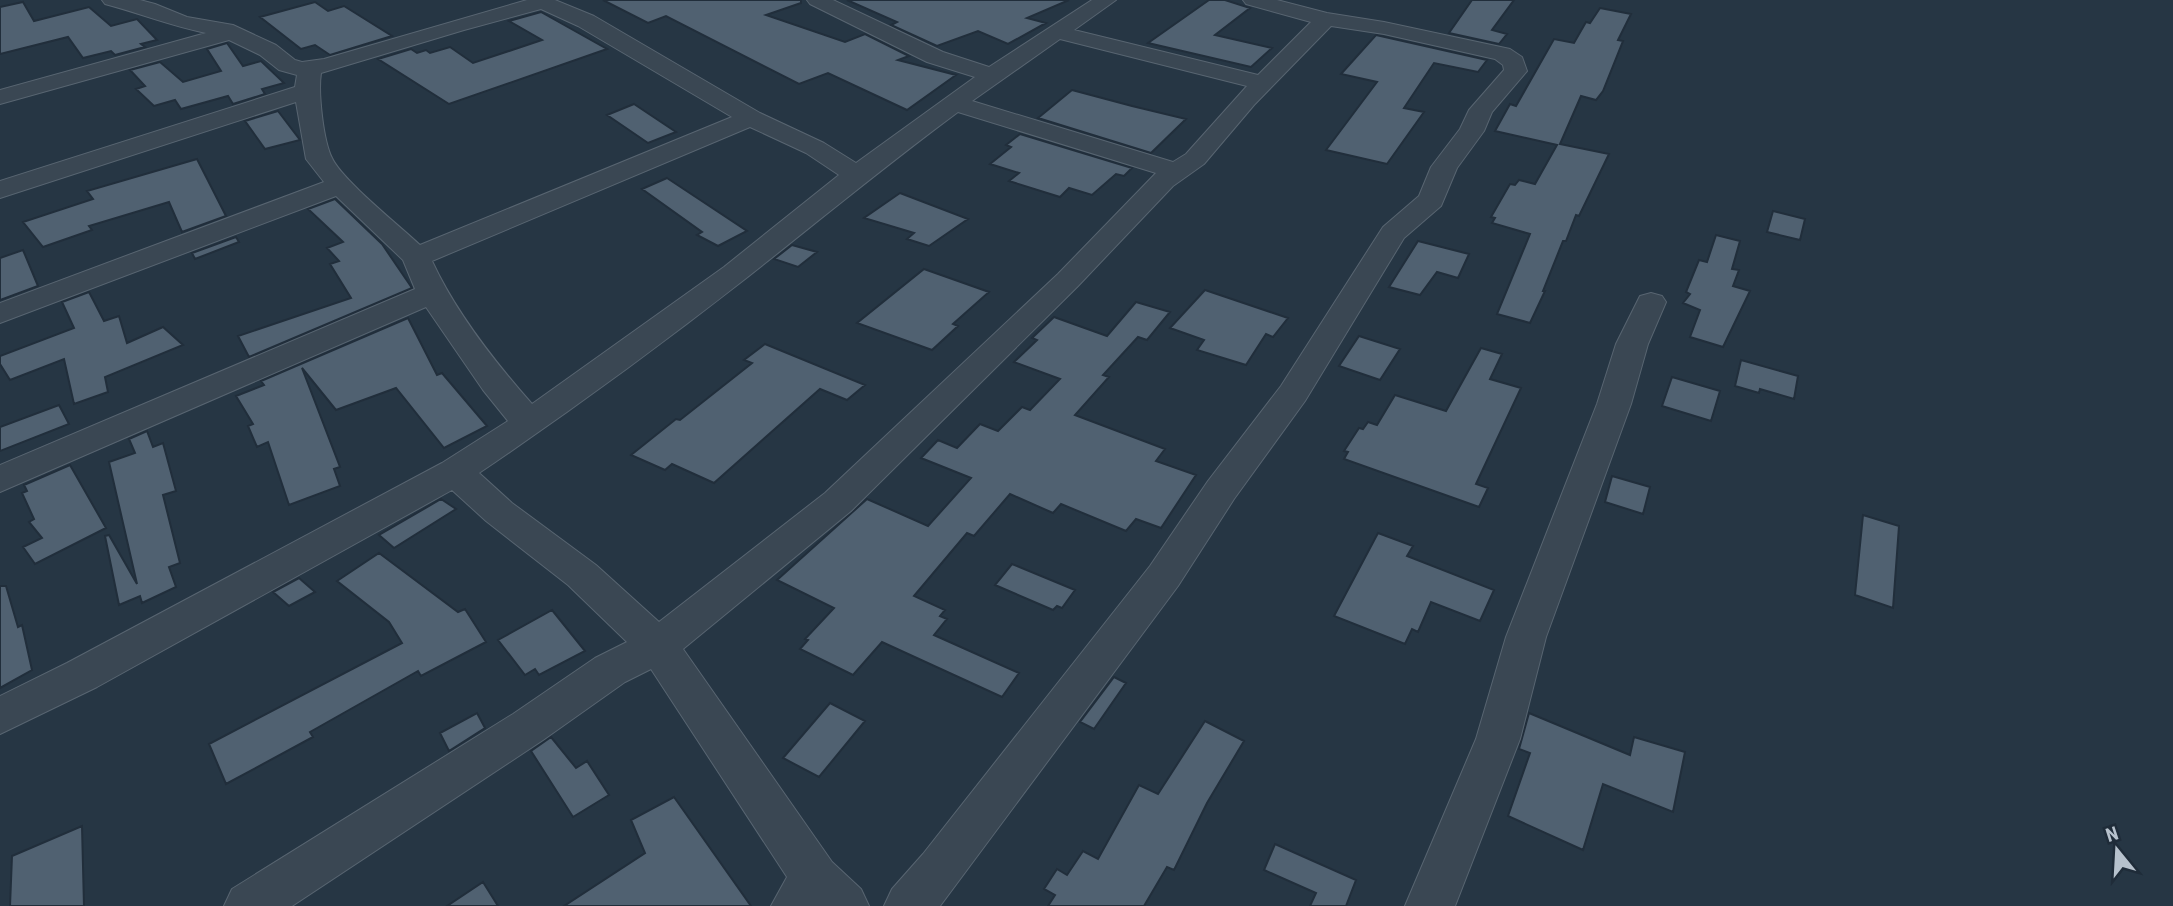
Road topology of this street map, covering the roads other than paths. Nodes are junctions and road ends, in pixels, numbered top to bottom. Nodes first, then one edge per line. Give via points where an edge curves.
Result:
1 (112, 0) edge
2 (817, 0) edge
3 (1253, 0) edge
4 (540, 1) edge
5 (1090, 3) edge
6 (1326, 19) junction
7 (1056, 32) junction
8 (230, 33) junction
9 (995, 76) junction
10 (308, 80) junction
11 (1263, 83) junction
12 (0, 97) edge
13 (954, 103) junction
14 (751, 118) junction
15 (1175, 172) junction
16 (856, 175) junction
17 (340, 185) junction
18 (0, 190) edge
19 (416, 257) junction
20 (432, 293) junction
21 (1651, 302) dead end
22 (0, 314) edge
23 (529, 423) junction
24 (455, 472) junction
25 (0, 479) edge
26 (658, 646) junction
27 (1, 719) edge
28 (819, 897) edge
29 (249, 906) edge
30 (909, 906) edge
31 (1430, 906) edge

1 - 8 street
2 - 9 street via 935,57
3 - 6 street
4 - 10 street
4 - 14 street via 586,20
5 - 7 street
6 - 11 street
6 - 30 street via 1502,54 1514,62 1516,71 1482,110 1444,167 1431,200 1393,233 1293,393 1164,576
7 - 9 street
7 - 11 street
8 - 10 street via 268,50
8 - 12 street
9 - 13 street
10 - 17 street via 319,159
10 - 18 street
11 - 15 street via 1195,159
13 - 15 street
13 - 16 street
14 - 16 street via 815,148
14 - 19 street
15 - 26 street via 838,502
16 - 23 street via 734,273
17 - 19 street
17 - 22 street
19 - 20 street
20 - 23 street
20 - 25 street
21 - 31 street via 1526,637 1498,739
23 - 24 street
24 - 26 street via 582,575
24 - 27 street
26 - 28 street
26 - 29 street via 610,670

